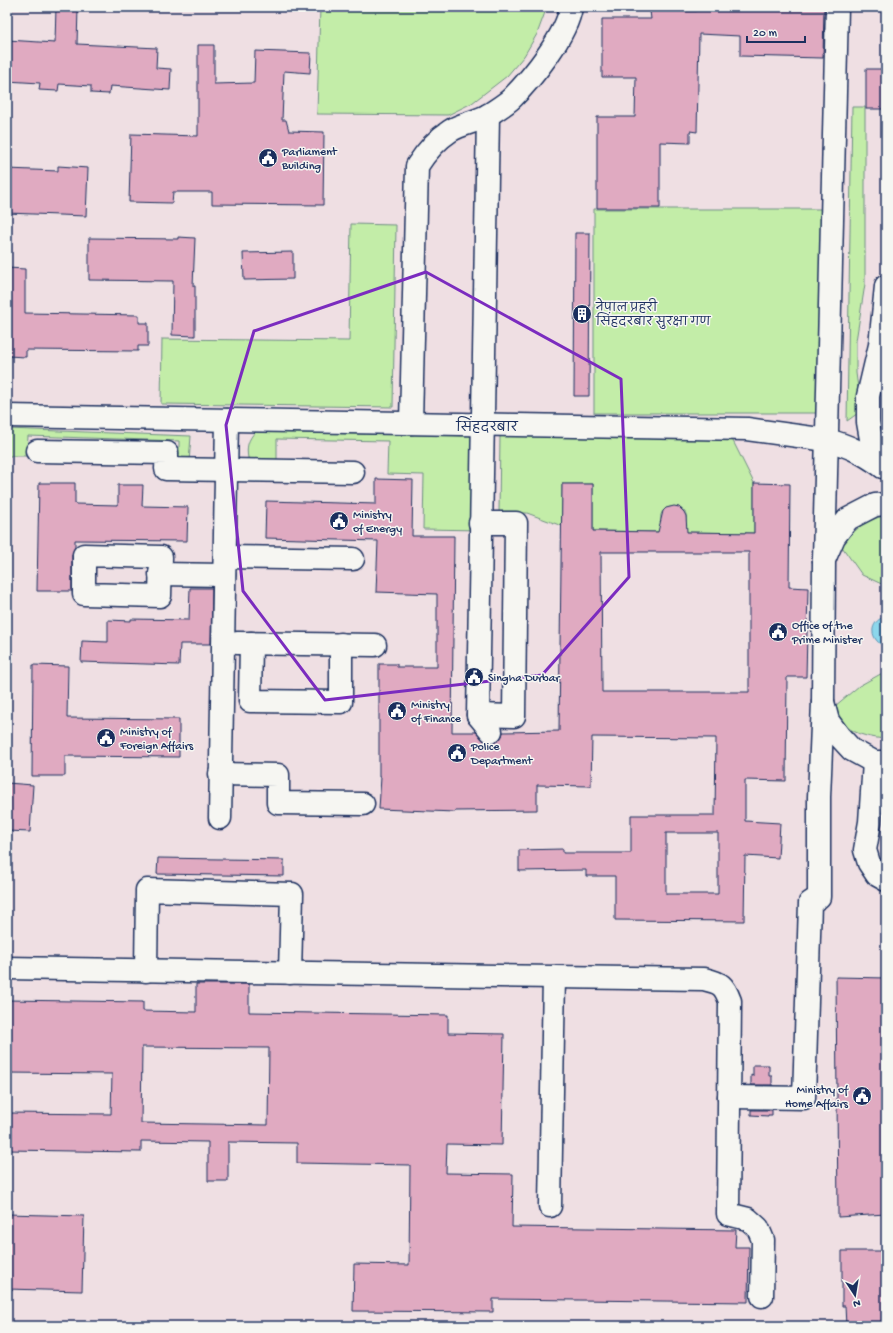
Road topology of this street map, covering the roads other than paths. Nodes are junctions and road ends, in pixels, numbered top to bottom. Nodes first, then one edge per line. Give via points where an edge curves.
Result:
1 (571, 7) edge
2 (837, 7) edge
3 (488, 115) junction
4 (886, 286) edge
5 (7, 416) edge
6 (227, 420) junction
7 (411, 423) junction
8 (484, 424) junction
9 (827, 440) junction
10 (37, 451) dead end
11 (885, 468) edge
12 (226, 470) junction
13 (353, 472) dead end
14 (886, 504) edge
15 (480, 523) junction
16 (353, 559) dead end
17 (824, 560) junction
18 (224, 566) junction
19 (160, 574) dead end
20 (223, 643) junction
21 (251, 643) junction
22 (342, 644) junction
23 (375, 645) dead end
24 (823, 702) junction
25 (880, 762) edge
26 (220, 774) junction
27 (363, 804) dead end
28 (886, 806) edge
29 (220, 818) dead end
30 (870, 822) junction
31 (886, 880) edge
32 (7, 968) edge
33 (146, 971) junction
34 (290, 973) junction
35 (554, 978) junction
36 (729, 1097) junction
37 (550, 1206) dead end
38 (762, 1296) dead end

1 - 3 lane via 571,13 561,34 535,72 511,99
2 - 9 lane
3 - 7 lane via 451,130 429,148 417,166
3 - 8 lane
4 - 11 lane via 880,346 868,396 871,439 875,453
5 - 6 lane
6 - 7 lane
6 - 12 lane
7 - 8 lane
8 - 9 lane via 746,428
8 - 15 lane
9 - 11 lane via 854,448
9 - 17 lane
10 - 12 lane via 167,453 166,469
12 - 13 lane
12 - 18 lane
14 - 17 lane via 875,505 848,519 834,538
15 - 15 lane via 484,723 514,716 516,523
16 - 18 lane
17 - 24 lane
18 - 19 lane
18 - 20 lane
20 - 21 lane
20 - 26 lane
21 - 22 lane
21 - 22 lane via 250,701 341,702
22 - 23 lane
24 - 25 lane via 828,721 852,750
24 - 36 lane via 819,797 819,897 810,903 804,1098
25 - 30 lane
26 - 27 lane via 278,775 278,803
26 - 29 lane
28 - 30 lane
30 - 31 lane via 865,850 869,863 877,875
32 - 33 lane
33 - 34 lane
33 - 34 lane via 147,890 292,894
34 - 35 lane
35 - 36 lane via 704,979 719,982 726,989 730,1001
35 - 37 lane
36 - 38 lane via 728,1214 748,1220 758,1228 762,1240

